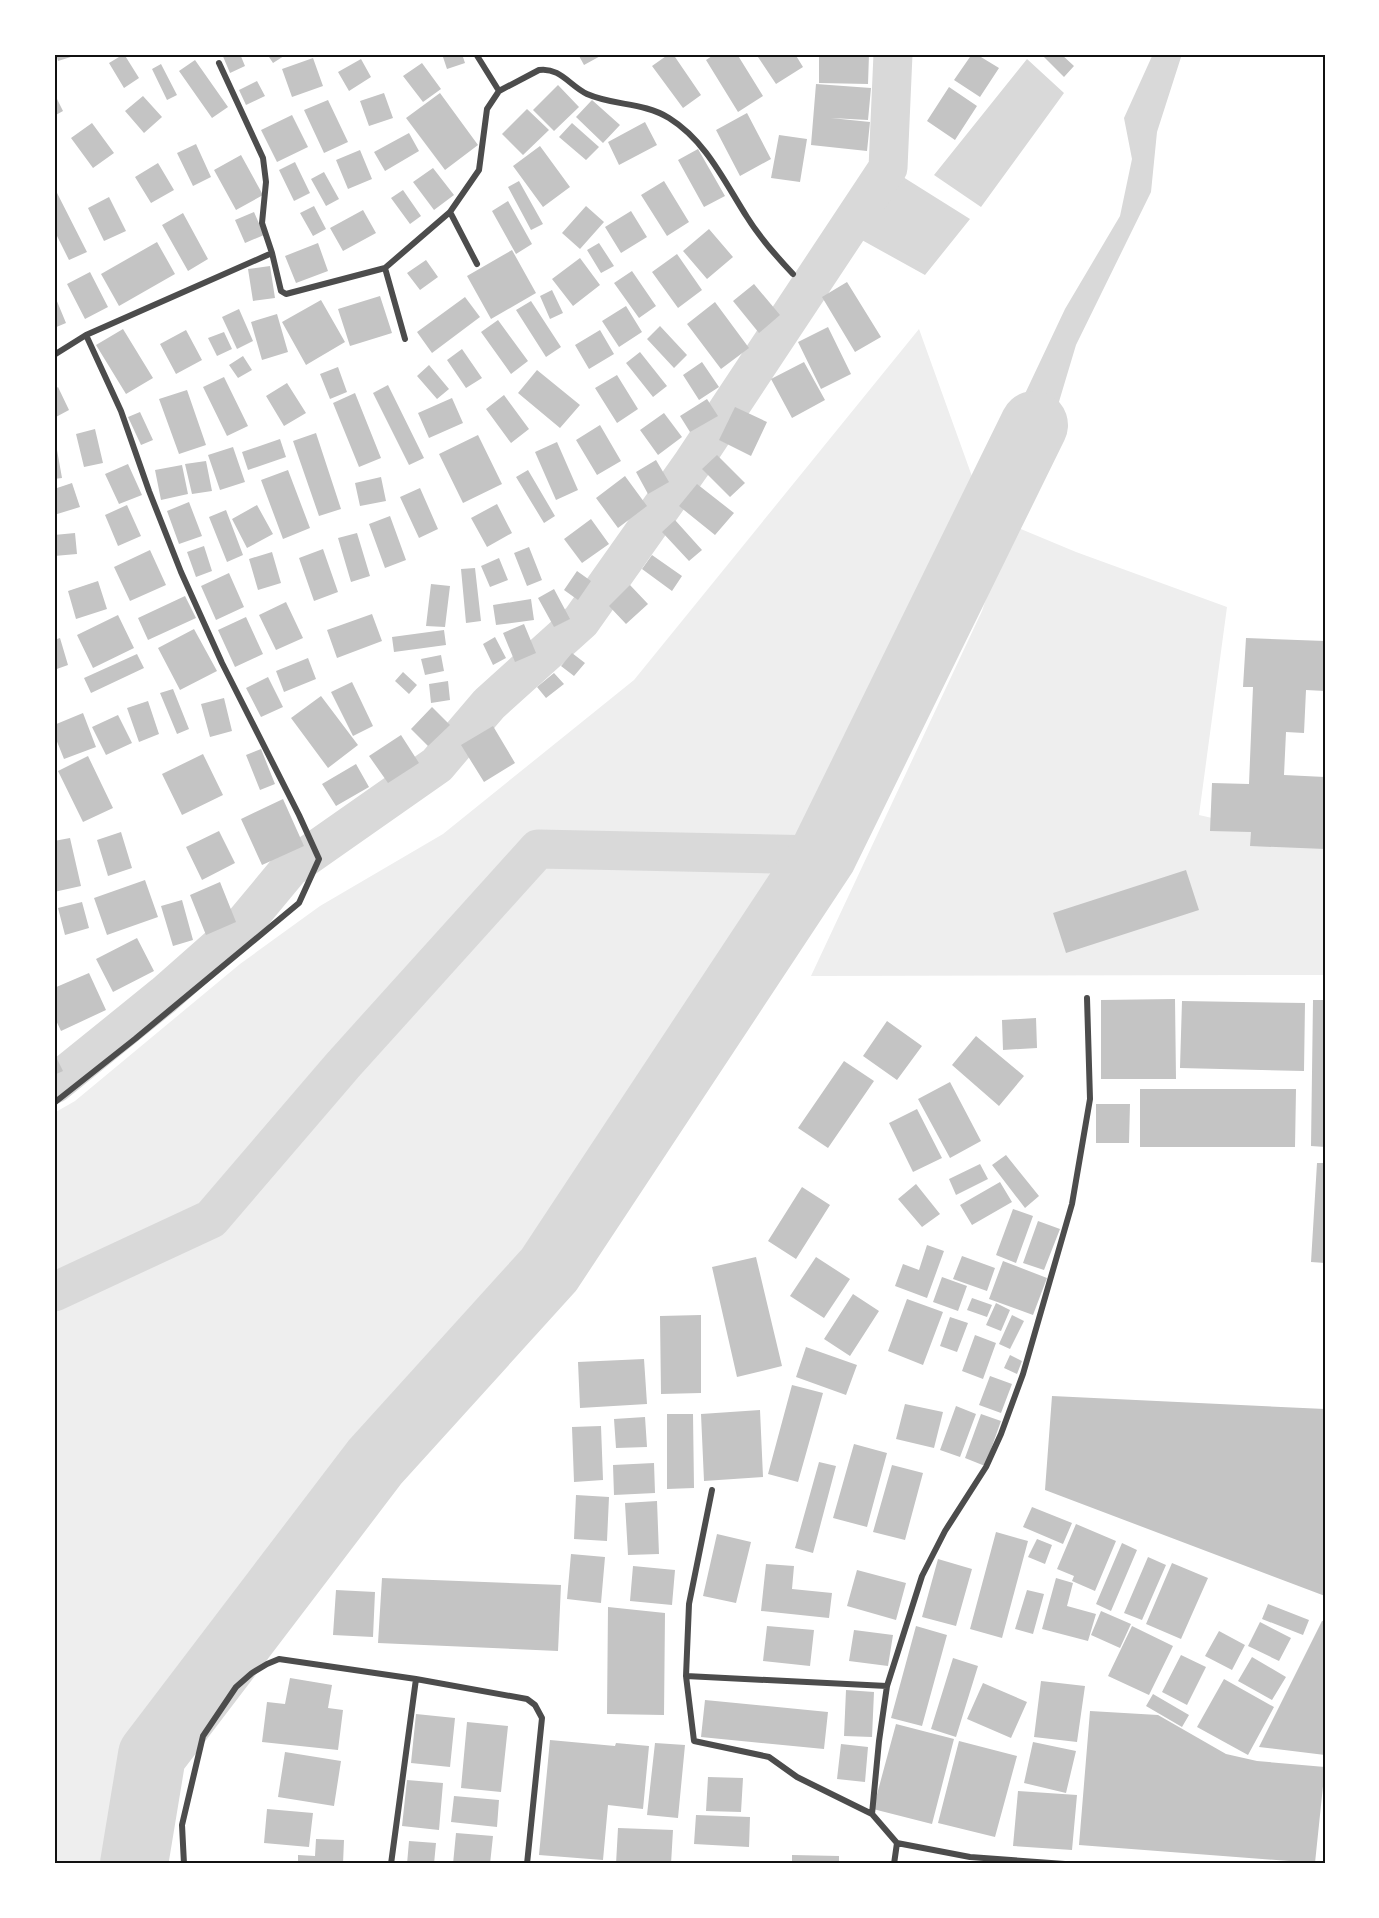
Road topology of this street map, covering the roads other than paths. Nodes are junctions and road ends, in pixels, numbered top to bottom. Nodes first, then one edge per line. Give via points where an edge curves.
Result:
1 (476, 54) edge
2 (219, 63) dead end
3 (499, 91) junction
4 (450, 212) junction
5 (272, 253) junction
6 (477, 264) dead end
7 (385, 268) junction
8 (793, 274) dead end
9 (86, 335) junction
10 (405, 339) dead end
11 (54, 355) edge
12 (1087, 998) dead end
13 (54, 1103) edge
14 (712, 1490) dead end
15 (686, 1676) junction
16 (417, 1679) junction
17 (886, 1686) junction
18 (872, 1814) junction
19 (897, 1843) junction
20 (184, 1864) edge
21 (391, 1864) edge
22 (527, 1864) edge
23 (894, 1864) edge
24 (1065, 1864) edge

1 - 3 street
2 - 5 street via 263,158 266,182 262,223
3 - 4 street via 487,109 479,170
3 - 8 street via 539,70 553,70 585,93 616,104 638,105 668,117 695,138 747,218
4 - 6 street
4 - 7 street
5 - 7 street via 281,291 286,294
5 - 9 street
7 - 10 street
9 - 11 street
9 - 13 street via 121,411 185,582 319,859 299,903
12 - 17 street via 1090,1099 1072,1204 1032,1344 986,1467 922,1576
14 - 15 street via 689,1604
15 - 17 street
15 - 18 street via 694,1741 769,1757 797,1777
16 - 20 street via 279,1659 252,1672 236,1687 203,1736 182,1825
16 - 21 street
16 - 22 street via 527,1699 535,1705 542,1718
17 - 18 street
18 - 19 street
19 - 23 street
19 - 24 street via 970,1857

